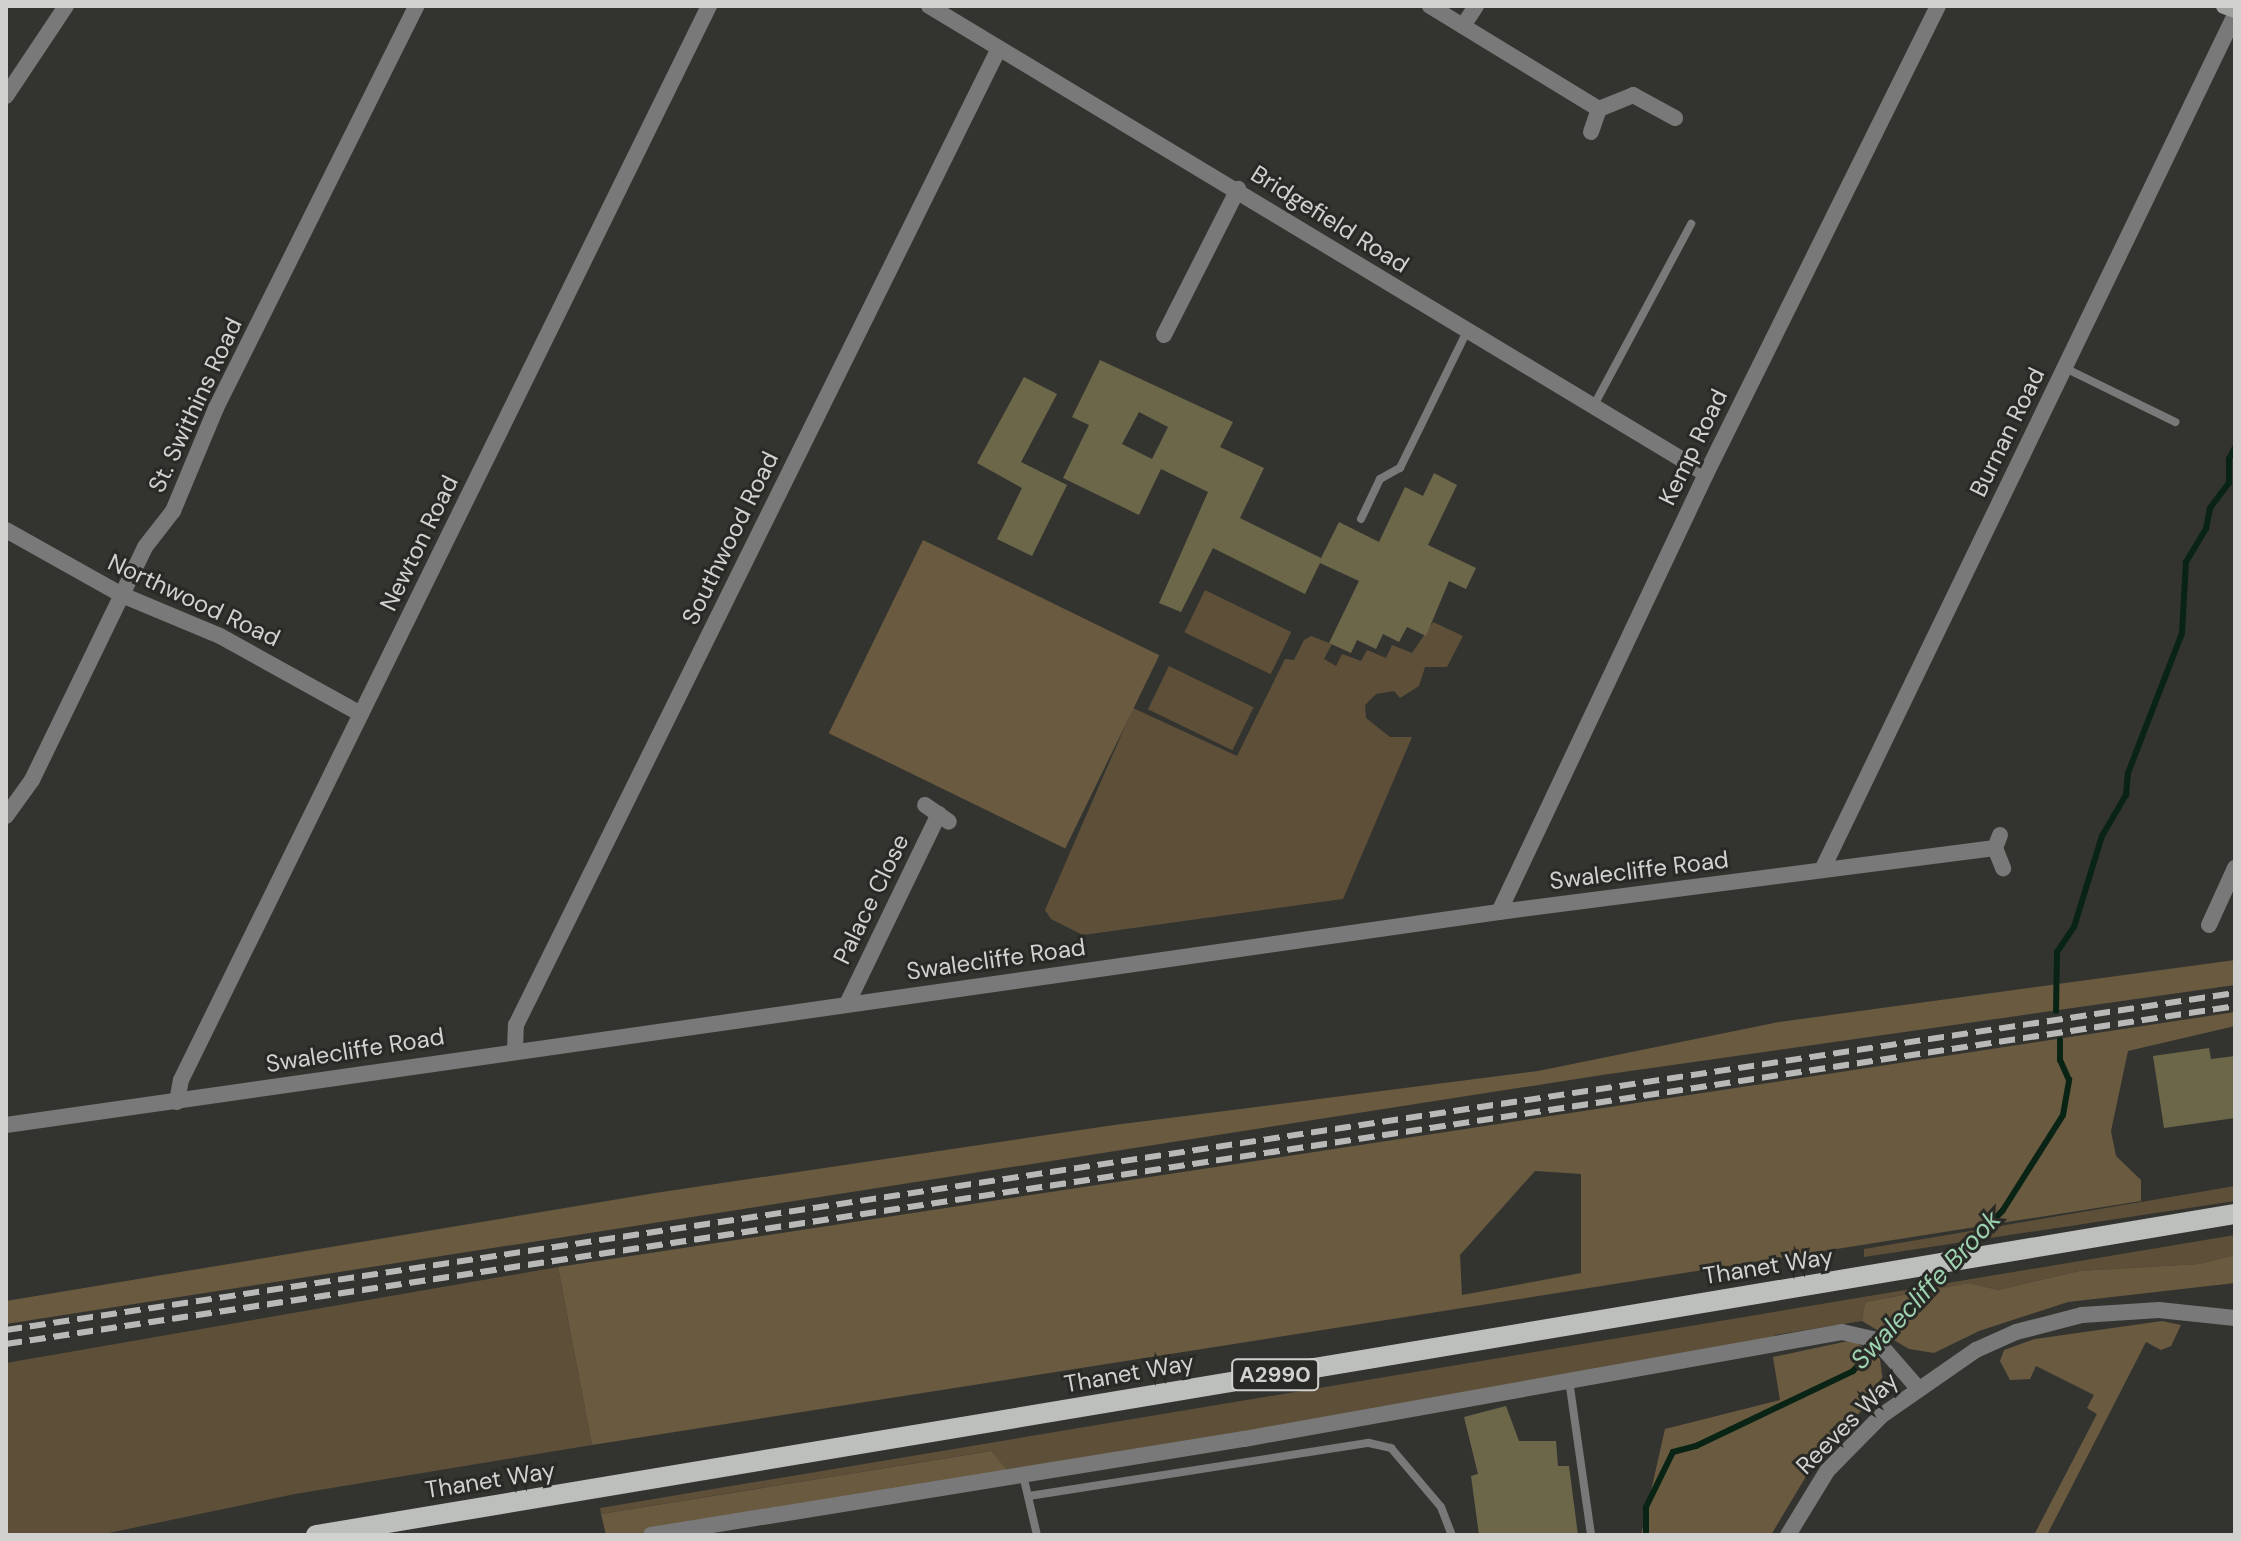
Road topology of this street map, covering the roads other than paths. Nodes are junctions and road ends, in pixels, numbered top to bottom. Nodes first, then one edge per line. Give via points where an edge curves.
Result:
1 (66, 6) edge
2 (416, 6) edge
3 (709, 6) edge
4 (929, 6) edge
5 (1430, 6) edge
6 (1476, 6) edge
7 (1938, 6) edge
8 (2224, 6) edge
9 (2235, 13) edge
10 (1463, 26) junction
11 (998, 50) junction
12 (6, 96) edge
13 (1599, 109) junction
14 (1675, 118) dead end
15 (1591, 132) dead end
16 (1238, 189) junction
17 (1691, 224) dead end
18 (1466, 333) junction
19 (1164, 335) dead end
20 (2065, 368) junction
21 (1593, 407) junction
22 (2175, 422) dead end
23 (1706, 474) junction
24 (1361, 519) dead end
25 (6, 530) edge
26 (122, 595) junction
27 (361, 714) junction
28 (938, 814) dead end
29 (6, 816) edge
30 (2003, 868) dead end
31 (2235, 868) edge
32 (1822, 870) junction
33 (2230, 892) edge
34 (1499, 912) junction
35 (2209, 925) dead end
36 (847, 1004) junction
37 (515, 1050) junction
38 (177, 1102) junction
39 (6, 1125) edge
40 (2235, 1214) edge
41 (2235, 1318) edge
42 (1569, 1379) junction
43 (1917, 1387) junction
44 (1023, 1474) junction
45 (1029, 1496) junction
46 (316, 1535) edge
47 (651, 1535) edge
48 (1037, 1535) edge
49 (1452, 1535) edge
50 (1591, 1535) edge
51 (1788, 1535) edge

1 - 12 street
2 - 26 street, St. Swithins Road via 216,408 173,511 145,547
3 - 27 street, Newton Road
4 - 11 street, Bridgefield Road
5 - 10 street
6 - 10 street
7 - 23 street, Kemp Road
8 - 9 main road
9 - 20 street, Burnan Road
10 - 13 street
11 - 16 street, Bridgefield Road
11 - 37 street, Southwood Road via 516,1025
13 - 14 street via 1633,95
13 - 15 street
16 - 18 street, Bridgefield Road
16 - 19 street
17 - 21 lane
18 - 21 street, Bridgefield Road
18 - 24 lane via 1400,468 1380,479
20 - 22 lane
20 - 32 street, Burnan Road
21 - 23 street, Bridgefield Road
23 - 34 street, Kemp Road
25 - 26 street, Northwood Road
26 - 27 street, Northwood Road via 220,636
26 - 29 street, St. Swithins Road via 32,780
27 - 38 street, Newton Road via 181,1080
28 - 36 street, Palace Close
30 - 32 street, Swalecliffe Road via 1998,842
31 - 33 street
32 - 34 street, Swalecliffe Road
33 - 35 street
34 - 36 street, Swalecliffe Road
36 - 37 street, Swalecliffe Road
37 - 38 street, Swalecliffe Road
38 - 39 street, Swalecliffe Road
40 - 46 main road, Thanet Way / A2990
41 - 43 street, Reeves Way via 2159,1310 2068,1318 1976,1350
42 - 43 street via 1842,1332 1876,1340
42 - 44 street
42 - 50 lane
43 - 51 street, Reeves Way via 1827,1471
44 - 45 lane
44 - 47 street
45 - 48 lane
45 - 49 lane via 1369,1443 1391,1448 1441,1507

